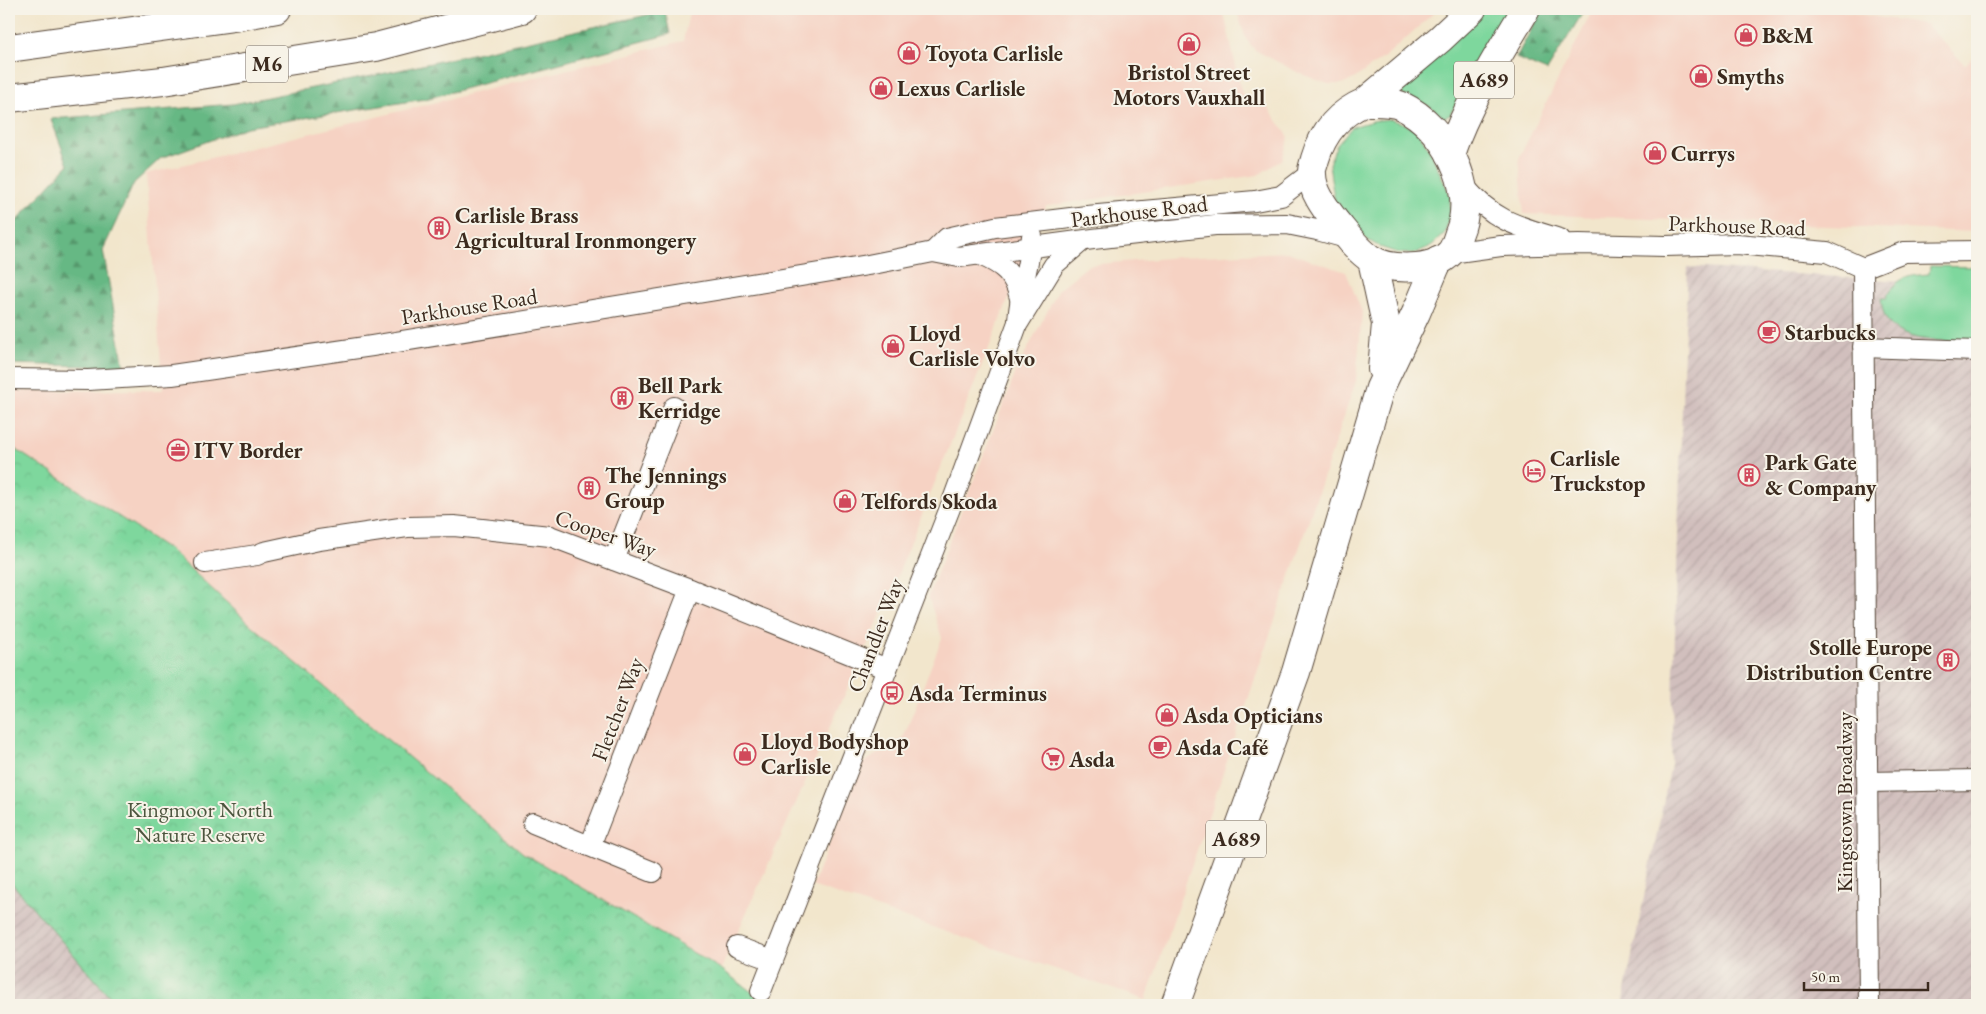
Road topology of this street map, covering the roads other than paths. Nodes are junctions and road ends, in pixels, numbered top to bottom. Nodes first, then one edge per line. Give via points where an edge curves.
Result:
1 (277, 9) edge
2 (522, 9) edge
3 (1472, 9) edge
4 (1526, 9) edge
5 (9, 48) edge
6 (9, 98) edge
7 (1365, 102) junction
8 (1450, 154) junction
9 (1311, 173) junction
10 (1463, 185) junction
11 (1034, 223) junction
12 (1350, 239) junction
13 (1082, 242) joint
14 (1579, 244) junction
15 (1031, 248) junction
16 (1977, 250) edge
17 (933, 252) junction
18 (980, 255) junction
19 (1053, 255) junction
20 (1444, 257) junction
21 (1372, 260) junction
22 (1863, 268) junction
23 (1020, 298) junction
24 (1018, 325) junction
25 (1863, 347) junction
26 (1977, 352) edge
27 (9, 379) edge
28 (1380, 388) junction
29 (674, 407) dead end
30 (614, 560) junction
31 (205, 563) dead end
32 (690, 588) junction
33 (887, 669) junction
34 (1977, 780) edge
35 (1868, 782) junction
36 (533, 823) dead end
37 (590, 846) junction
38 (653, 872) dead end
39 (737, 947) dead end
40 (773, 960) junction
41 (761, 991) dead end
42 (1175, 1005) edge
43 (1869, 1005) edge

1 - 5 highway, M6
2 - 6 highway, M6 via 376,47 163,81
3 - 7 highway, A689
4 - 8 highway, A689 via 1469,107
7 - 8 highway via 1401,106 1415,114 1430,127
7 - 9 highway via 1346,111 1326,134 1319,145
8 - 10 highway
9 - 11 street, Parkhouse Road via 1281,196 1255,201
9 - 12 highway via 1326,209
10 - 14 street, Parkhouse Road via 1490,212 1516,226
10 - 20 highway via 1465,216
11 - 15 street, Chandler Way
11 - 17 street, Parkhouse Road via 995,226 947,238
11 - 19 street via 1046,235
12 - 13 street, Parkhouse Road via 1288,224 1215,225
12 - 21 highway
13 - 19 street, Chandler Way
14 - 20 street, Parkhouse Road via 1501,246
14 - 22 street, Parkhouse Road via 1738,244 1827,252
15 - 18 street, Parkhouse Road
15 - 19 street, Parkhouse Road
15 - 23 street, Chandler Way
16 - 22 street via 1904,252
17 - 18 street, Parkhouse Road via 960,257
17 - 27 street, Parkhouse Road via 372,346 172,375 88,380
18 - 23 street, Chandler Way via 995,261 1010,274
19 - 24 street, Chandler Way
20 - 21 highway via 1420,267 1404,268
20 - 28 highway, A689
21 - 28 highway, A689 via 1386,324
22 - 25 street, Kingstown Broadway
23 - 24 street, Chandler Way
24 - 33 street, Chandler Way
25 - 26 street
25 - 35 street, Kingstown Broadway
28 - 42 highway, A689 via 1296,672
29 - 30 street
30 - 31 street, Cooper Way via 550,536 454,526 407,526
30 - 32 street, Cooper Way
32 - 33 street, Cooper Way
32 - 37 street, Fletcher Way
33 - 40 street, Chandler Way
34 - 35 street
35 - 43 street, Kingstown Broadway
36 - 37 street
37 - 38 street
39 - 40 street
40 - 41 street, Chandler Way

